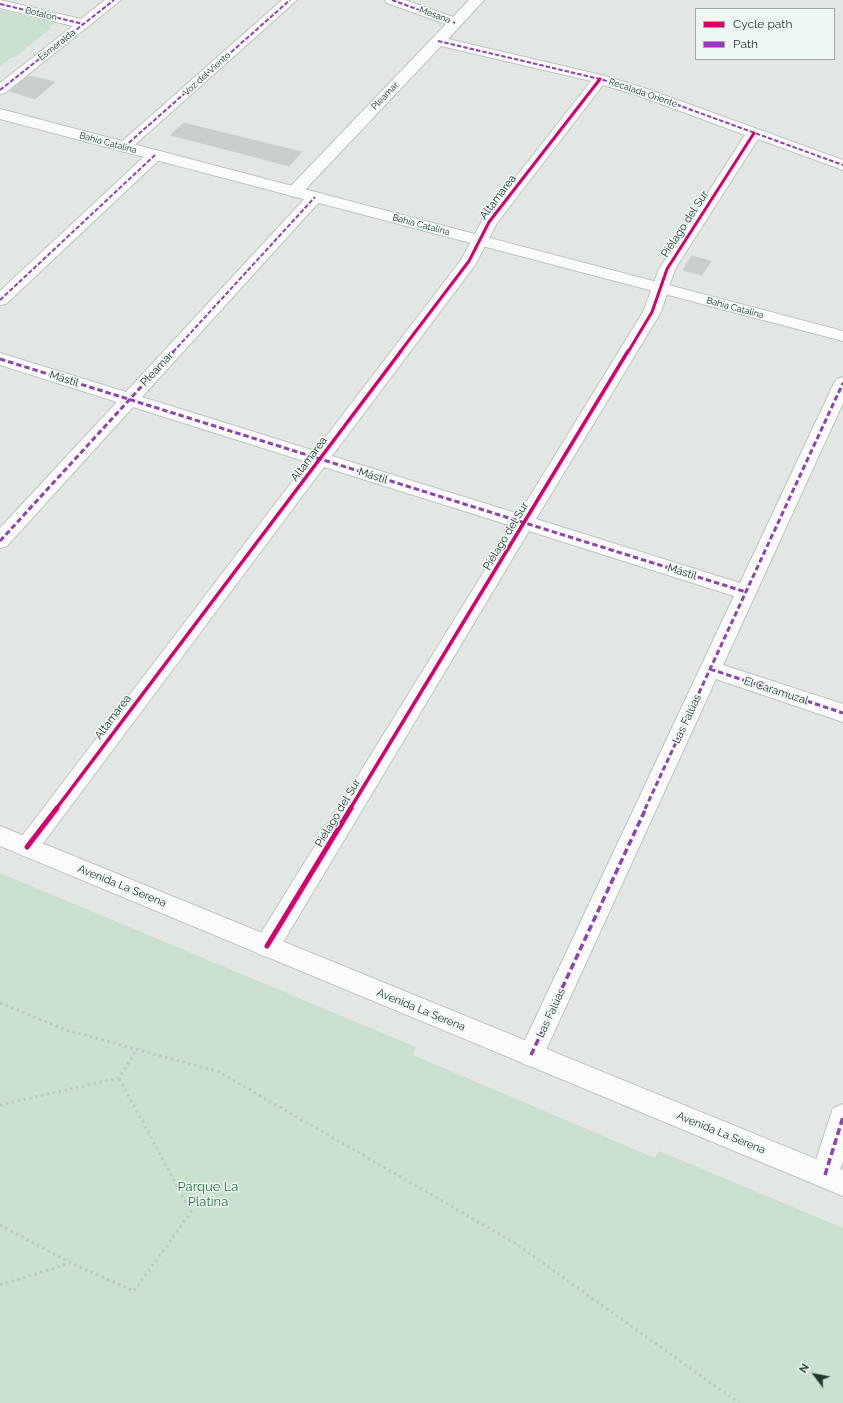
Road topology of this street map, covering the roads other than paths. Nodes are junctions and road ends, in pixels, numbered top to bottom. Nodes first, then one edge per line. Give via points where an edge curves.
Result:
1 (114, 0) edge
2 (290, 0) edge
3 (392, 0) edge
4 (477, 0) edge
5 (0, 4) edge
6 (455, 23) junction
7 (83, 24) junction
8 (438, 41) junction
9 (600, 79) junction
10 (0, 90) edge
11 (0, 114) edge
12 (754, 133) junction
13 (124, 147) junction
14 (155, 155) junction
15 (843, 165) edge
16 (294, 192) junction
17 (315, 197) junction
18 (480, 241) junction
19 (660, 288) junction
20 (0, 300) edge
21 (843, 336) edge
22 (0, 359) edge
23 (843, 383) edge
24 (130, 399) junction
25 (320, 459) junction
26 (524, 523) junction
27 (0, 541) edge
28 (746, 592) junction
29 (710, 669) junction
30 (843, 713) edge
31 (0, 836) edge
32 (27, 847) junction
33 (267, 946) junction
34 (531, 1055) junction
35 (843, 1117) edge
36 (834, 1179) edge

1 - 7 street, Esmeralda
2 - 13 street, Voz del Viento
3 - 6 street, Mesana
4 - 6 street, Pleamar
5 - 7 street, Botalón
6 - 8 street, Pleamar
7 - 10 street, Esmeralda
8 - 9 street, Recalada Oriente
8 - 16 street, Pleamar
9 - 12 street, Recalada Oriente
9 - 18 street, Altamarea via 489,222
11 - 13 street, Bahía Catalina
12 - 15 street, Recalada Oriente
12 - 19 street, Piélago del Sur via 667,269
13 - 14 street, Bahía Catalina
14 - 16 street, Bahía Catalina
14 - 20 street
16 - 17 street, Bahía Catalina
17 - 18 street, Bahía Catalina
17 - 24 street, Pleamar
18 - 19 street, Bahía Catalina
18 - 25 street, Altamarea via 470,261
19 - 21 street, Bahía Catalina
19 - 26 street, Piélago del Sur via 652,312
22 - 24 street, Mástil
23 - 28 street, Las Falúas
24 - 25 street, Mástil
24 - 27 street, Pleamar
25 - 26 street, Mástil
25 - 32 street, Altamarea
26 - 28 street, Mástil
26 - 33 street, Piélago del Sur
28 - 29 street, Las Falúas
29 - 30 street, El Caramuzal
29 - 34 street, Las Falúas
31 - 32 street, Avenida La Serena
32 - 33 street, Avenida La Serena
33 - 34 street, Avenida La Serena
34 - 36 street, Avenida La Serena
35 - 36 street

